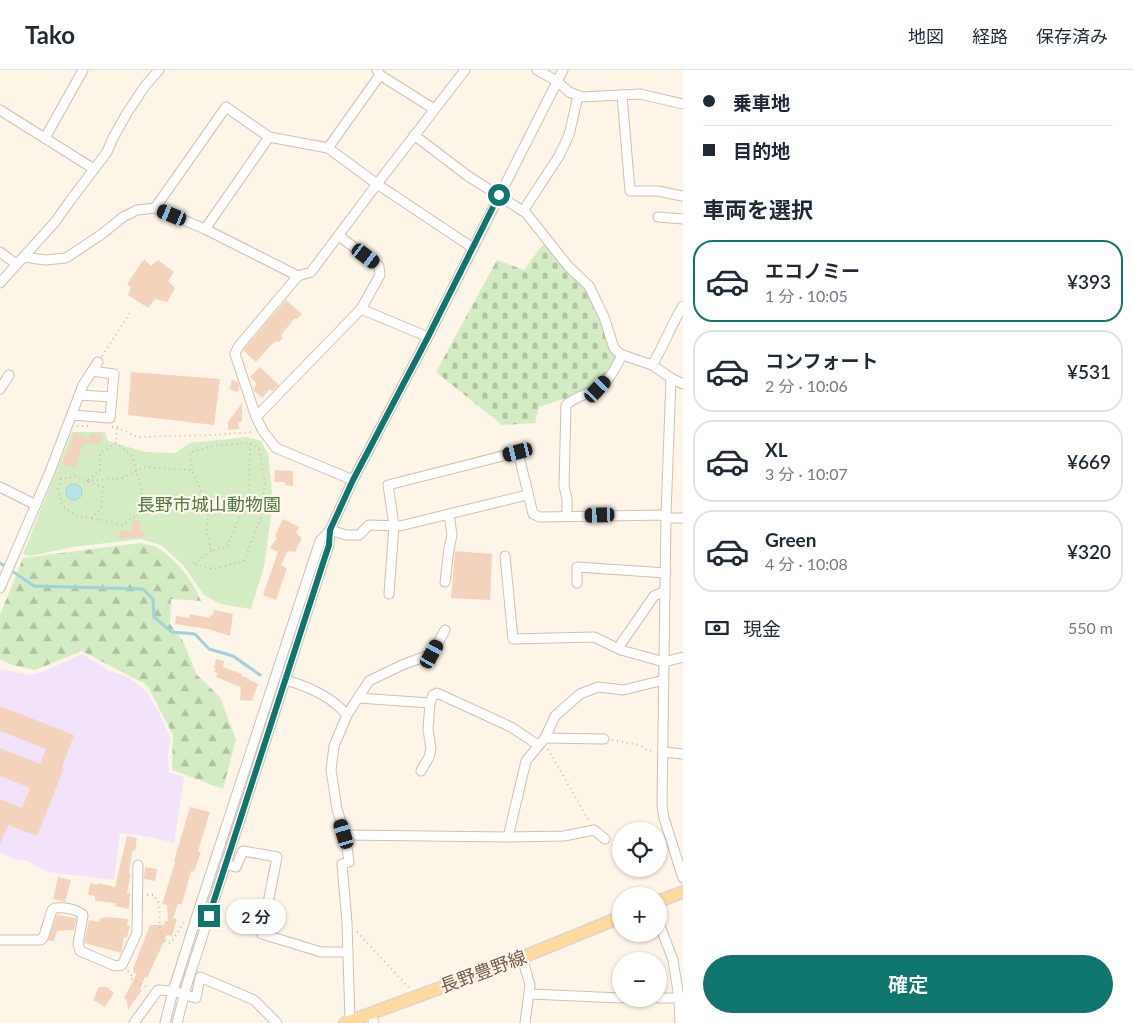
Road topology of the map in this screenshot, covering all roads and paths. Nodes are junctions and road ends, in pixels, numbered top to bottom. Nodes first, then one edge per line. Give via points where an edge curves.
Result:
1 (83, 70) edge
2 (159, 70) edge
3 (465, 70) edge
4 (538, 70) edge
5 (563, 70) edge
6 (378, 72) edge
7 (557, 82) junction
8 (622, 95) junction
9 (578, 96) junction
10 (683, 104) edge
11 (0, 110) edge
12 (434, 110) junction
13 (414, 135) junction
14 (269, 137) junction
15 (45, 138) junction
16 (328, 148) junction
17 (94, 169) junction
18 (377, 184) junction
19 (499, 195) junction
20 (682, 196) dead end
21 (155, 208) junction
22 (523, 211) junction
23 (658, 217) dead end
24 (683, 219) edge
25 (205, 228) junction
26 (339, 236) junction
27 (473, 248) junction
28 (0, 252) edge
29 (24, 257) junction
30 (16, 264) junction
31 (298, 276) junction
32 (0, 282) edge
33 (683, 306) edge
34 (361, 309) junction
35 (131, 311) dead end
36 (428, 337) junction
37 (622, 355) junction
38 (98, 362) joint
39 (652, 365) junction
40 (92, 371) junction
41 (9, 375) dead end
42 (671, 378) junction
43 (683, 384) edge
44 (0, 389) edge
45 (80, 394) junction
46 (112, 397) junction
47 (256, 417) junction
48 (69, 421) junction
49 (97, 426) dead end
50 (107, 427) dead end
51 (117, 427) junction
52 (263, 431) junction
53 (116, 443) junction
54 (250, 443) junction
55 (192, 470) junction
56 (136, 471) junction
57 (49, 474) junction
58 (61, 479) junction
59 (353, 480) junction
60 (86, 482) junction
61 (0, 487) edge
62 (527, 495) junction
63 (36, 505) junction
64 (448, 514) junction
65 (567, 516) junction
66 (666, 516) junction
67 (92, 518) junction
68 (683, 518) edge
69 (394, 525) junction
70 (330, 530) junction
71 (211, 551) junction
72 (505, 556) dead end
73 (666, 573) junction
74 (445, 582) dead end
75 (578, 584) dead end
76 (0, 588) edge
77 (665, 591) junction
78 (389, 594) dead end
79 (445, 630) dead end
80 (618, 648) junction
81 (683, 657) edge
82 (664, 662) junction
83 (285, 680) junction
84 (664, 680) junction
85 (358, 698) junction
86 (430, 703) junction
87 (347, 715) junction
88 (604, 739) joint
89 (542, 741) junction
90 (663, 752) junction
91 (683, 754) edge
92 (421, 771) dead end
93 (594, 830) junction
94 (344, 834) junction
95 (508, 837) junction
96 (605, 839) dead end
97 (226, 864) junction
98 (138, 865) dead end
99 (683, 878) edge
100 (683, 892) edge
101 (138, 894) junction
102 (667, 899) edge
103 (186, 920) dead end
104 (612, 921) edge
105 (356, 931) dead end
106 (0, 940) edge
107 (666, 942) edge
108 (348, 952) junction
109 (522, 957) junction
110 (122, 965) junction
111 (173, 991) junction
112 (156, 992) junction
113 (184, 994) junction
114 (530, 994) junction
115 (416, 996) junction
116 (612, 998) edge
117 (667, 998) edge
118 (681, 998) edge
119 (372, 1018) edge
120 (347, 1022) edge
121 (134, 1023) edge
122 (165, 1023) edge
123 (177, 1023) edge
124 (277, 1023) edge
125 (525, 1023) edge
126 (680, 1023) edge

1 - 15 street
2 - 17 street via 145,86
3 - 12 street
4 - 7 street
5 - 7 street
6 - 12 street
6 - 16 street
7 - 9 street
7 - 19 street
8 - 9 street
8 - 10 street via 640,94
8 - 20 street via 630,191 658,191
9 - 22 street via 569,135 559,156
11 - 15 street
12 - 13 street
13 - 18 street
13 - 19 street
14 - 16 street
14 - 21 street via 226,107
14 - 25 street
15 - 17 street
16 - 18 street
17 - 29 street via 56,222
18 - 26 street
18 - 27 street
19 - 22 street
19 - 27 street
21 - 25 street
21 - 29 street via 137,210 123,217 66,258
22 - 37 street via 568,266 590,286 614,348
23 - 24 street
25 - 31 street
26 - 31 street via 312,272
26 - 34 street via 379,266 380,275
27 - 36 street
28 - 30 street
29 - 30 street
30 - 32 street
31 - 47 street via 235,354
33 - 39 street
34 - 36 street
34 - 47 street
35 - 38 path
36 - 59 street
37 - 39 street
37 - 65 street via 612,374 598,389 572,399 566,405 564,486
38 - 40 street
39 - 42 street
40 - 45 street
40 - 46 street via 114,374
41 - 44 street
42 - 43 street
42 - 66 street
45 - 46 street
45 - 48 street
46 - 48 street via 110,418
47 - 52 street
48 - 49 path
48 - 57 street
50 - 51 path
51 - 52 path via 137,437
51 - 53 path
52 - 59 street via 276,448
53 - 56 path via 132,456
53 - 60 path via 100,453 100,470
54 - 55 path via 211,446 190,453
54 - 71 path via 249,494 227,547
54 - 71 path via 259,449 265,480 261,518 244,561 213,569 192,564
55 - 56 path via 144,467
55 - 71 path via 208,508 207,531
56 - 60 path via 122,478
56 - 67 path via 142,491 138,514 122,525
57 - 58 path
57 - 63 street
58 - 60 path via 76,476
58 - 67 path via 58,490 62,506 77,516
59 - 70 street
60 - 67 path via 103,487 100,506
61 - 63 street
62 - 64 street
62 - 65 street via 533,514 540,517
62 - 69 street via 518,452 388,485
63 - 76 street
64 - 69 street
64 - 74 street via 452,535
65 - 66 street
66 - 68 street
66 - 73 street
69 - 70 street via 369,525 359,535
69 - 78 street
70 - 83 street via 329,545
70 - 111 street via 320,542
72 - 80 street via 513,639 594,637
73 - 75 street via 577,567
73 - 77 street
77 - 80 street via 654,596
77 - 82 street
79 - 85 street via 432,654 369,681
80 - 82 street
81 - 82 street
82 - 84 street
83 - 87 street via 303,685 339,706
83 - 97 street
84 - 89 street via 623,690 598,687 580,694 555,716
84 - 90 street
85 - 86 street
85 - 87 street
86 - 89 street via 437,693
86 - 92 street via 428,729 431,750
87 - 94 street via 334,746 331,770
88 - 89 street
88 - 90 path
89 - 93 path
89 - 95 street via 526,761
90 - 91 street
90 - 99 street via 664,818
93 - 95 street via 564,836
93 - 96 street
94 - 95 street
94 - 108 street via 349,862 342,864
97 - 108 street via 236,867 243,851 277,857 262,934 321,952
97 - 113 street
98 - 101 street
100 - 102 main road
101 - 103 path via 154,895 159,904 161,936 166,943 171,943
101 - 110 street via 138,933
104 - 109 main road, 長野豊野線
105 - 115 path
106 - 110 street via 41,940 52,910 63,908 83,915 78,944 80,951 115,966
107 - 118 street
108 - 120 street
109 - 114 street
109 - 115 main road, 長野豊野線
110 - 112 path via 132,976 130,979
111 - 112 street
111 - 113 street
111 - 122 street
112 - 121 street
113 - 123 street
113 - 124 street via 196,998 200,977 254,1000
114 - 116 street
114 - 125 street
115 - 119 main road, 長野豊野線
117 - 118 street
118 - 126 street
119 - 120 main road, 長野豊野線

